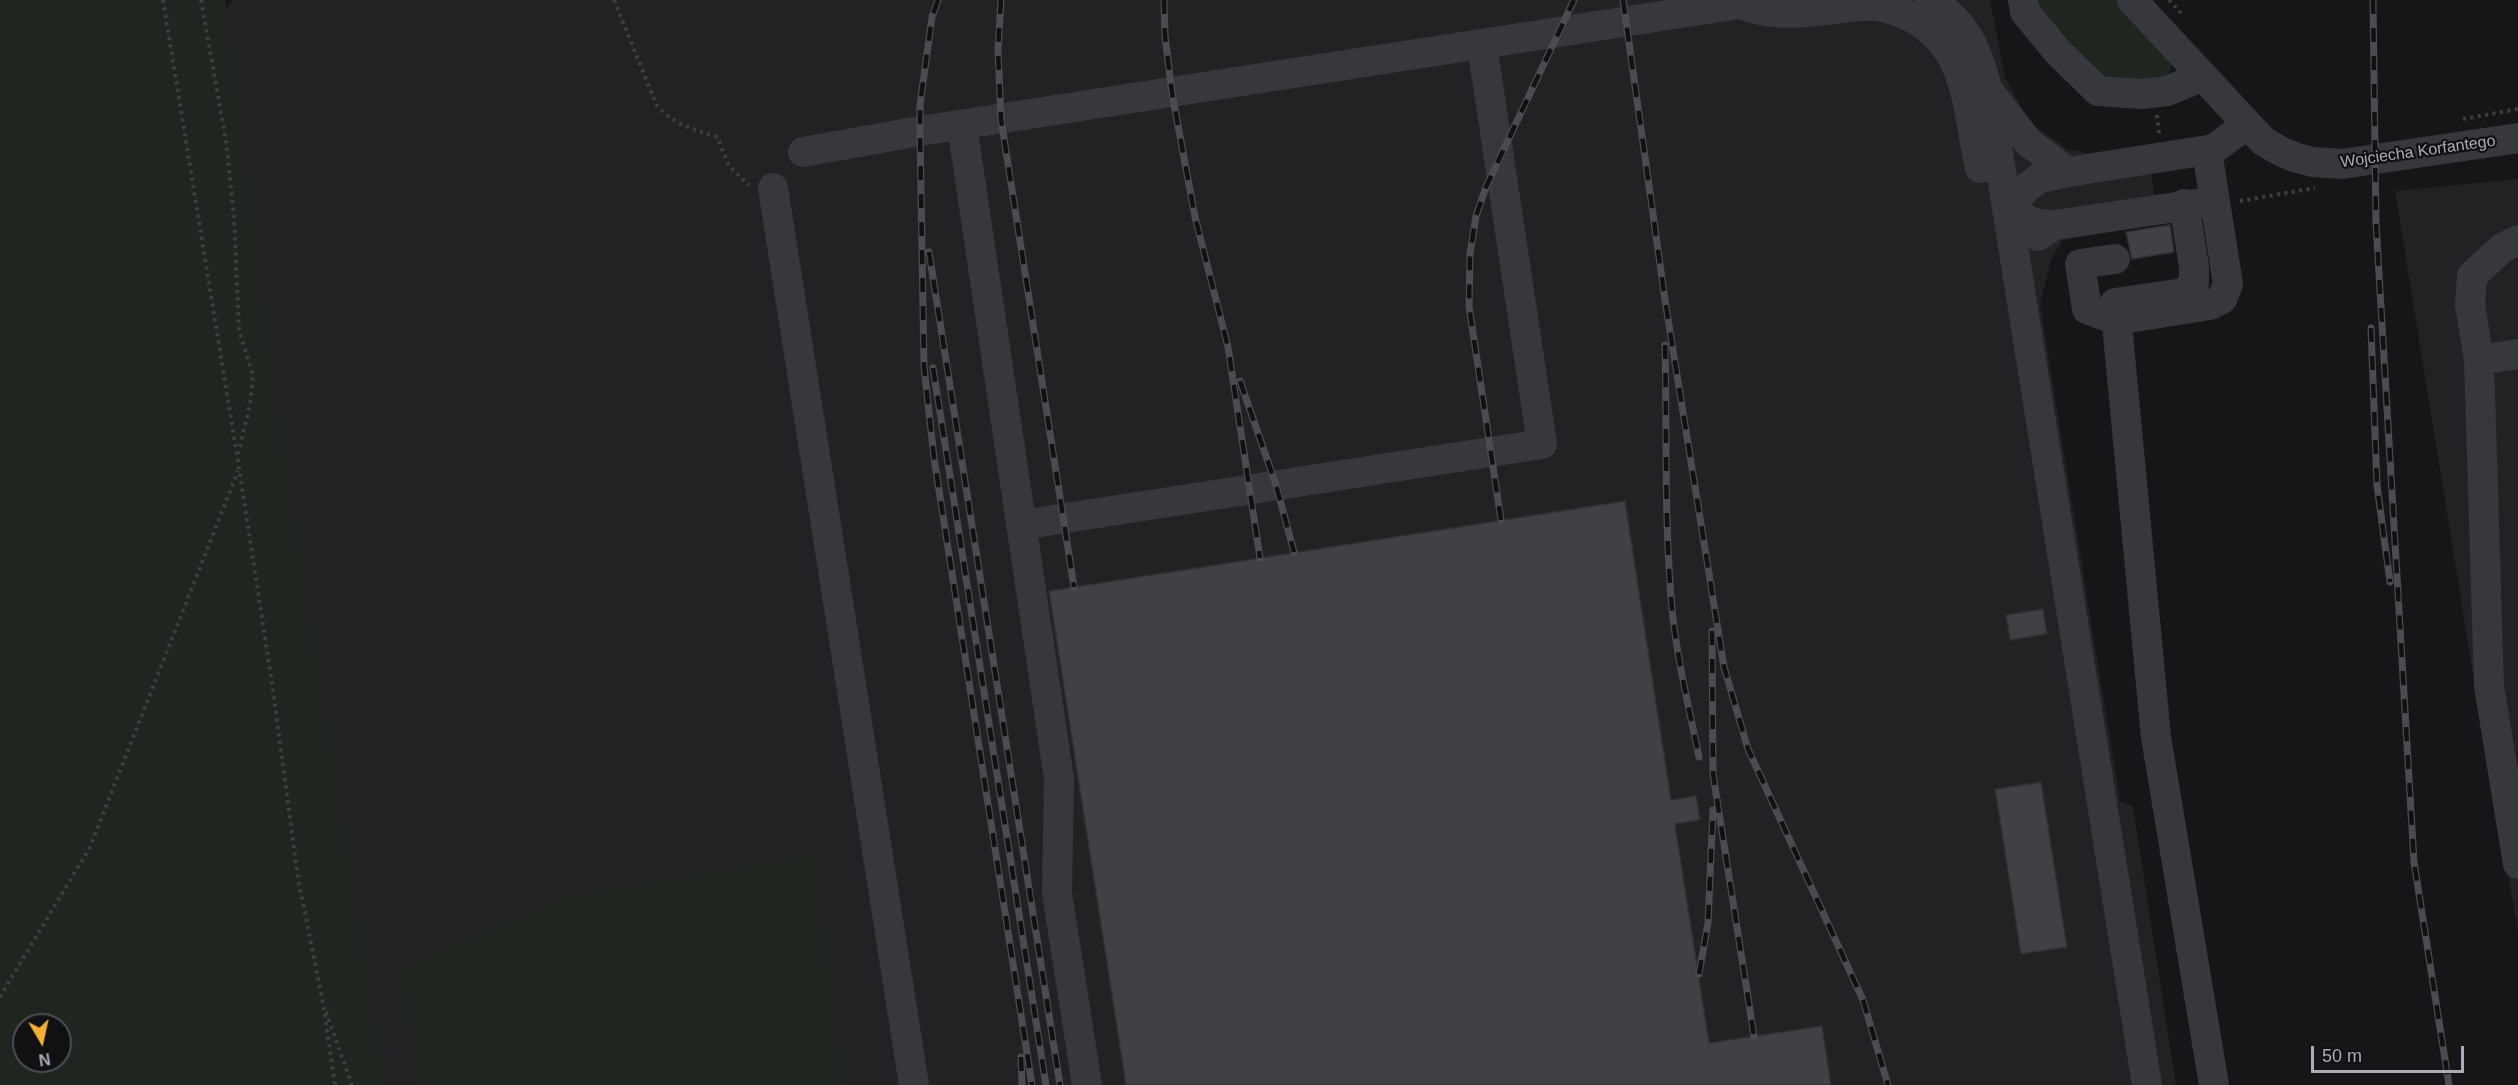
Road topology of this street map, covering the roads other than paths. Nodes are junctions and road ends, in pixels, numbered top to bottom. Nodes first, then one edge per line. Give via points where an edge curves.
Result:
1 (1929, 0) edge
2 (2023, 0) edge
3 (2133, 0) edge
4 (1752, 2) edge
5 (1482, 45) junction
6 (2198, 73) junction
7 (1986, 86) junction
8 (962, 125) junction
9 (2246, 125) junction
10 (2518, 138) edge
11 (2207, 151) junction
12 (803, 152) dead end
13 (2068, 172) junction
14 (772, 188) road end
15 (2214, 195) junction
16 (2184, 204) junction
17 (2023, 210) junction
18 (2518, 240) edge
19 (2115, 259) dead end
20 (2019, 276) junction
21 (2116, 320) junction
22 (2518, 354) edge
23 (2479, 360) junction
24 (1021, 525) junction
25 (2513, 807) edge
26 (2518, 864) edge
27 (914, 1085) edge
28 (1087, 1085) edge
29 (2147, 1085) edge
30 (2214, 1085) edge

1 - 7 street via 1964,28 1980,61
2 - 6 street via 2025,12 2098,91 2166,91 2189,82
3 - 6 street, Wojciecha Korfantego
4 - 5 street
4 - 17 street via 1762,12 1782,14 1875,5 1899,11 1926,25 1942,40 1958,66 1980,168 1989,186
5 - 8 street
5 - 24 street via 1542,444
6 - 9 street, Wojciecha Korfantego
7 - 13 street via 2028,142
7 - 17 street
8 - 12 street
8 - 24 street
9 - 10 street, Wojciecha Korfantego via 2282,152 2313,162 2342,164
9 - 11 street
11 - 13 street
11 - 15 street
13 - 17 street via 2038,179
14 - 27 street
15 - 16 street
15 - 17 street
15 - 21 street via 2228,284 2222,299 2211,305
16 - 17 street
16 - 21 street via 2194,282 2184,293 2115,303
17 - 20 street
17 - 20 street via 2037,236 2024,257
18 - 23 street via 2502,248 2472,276 2470,305
19 - 21 street via 2080,264 2087,309
20 - 29 street
21 - 30 street via 2156,737
22 - 23 street
23 - 25 street via 2489,686
24 - 28 street via 1059,779 1057,893
25 - 26 street

